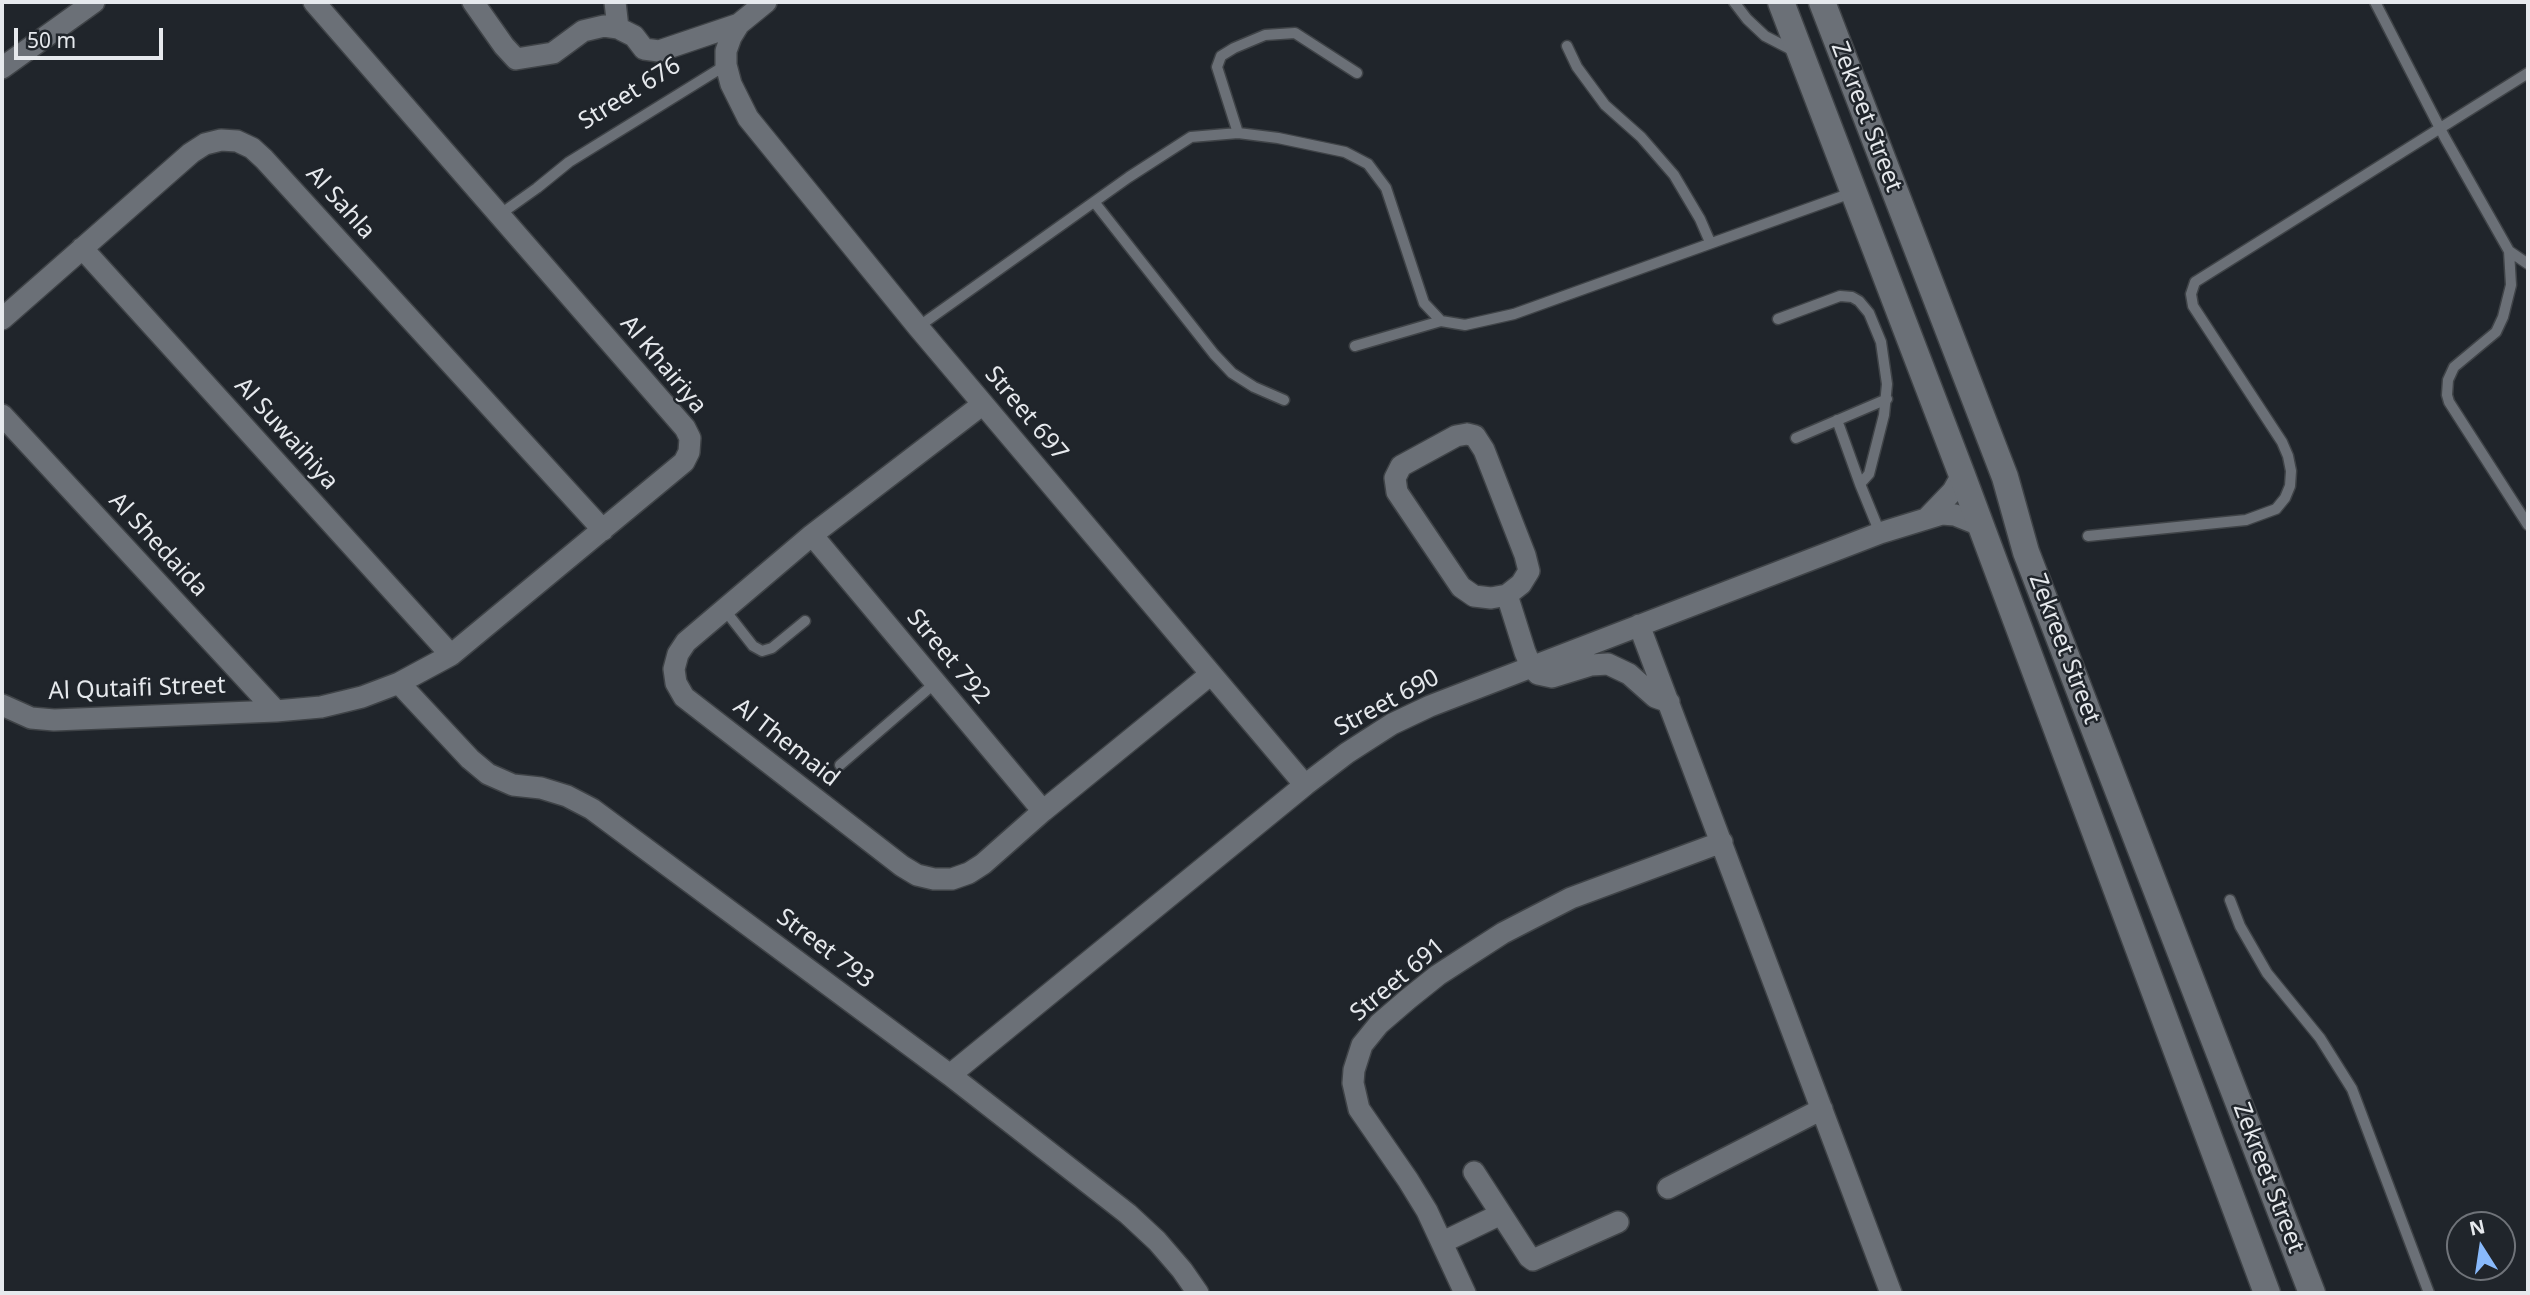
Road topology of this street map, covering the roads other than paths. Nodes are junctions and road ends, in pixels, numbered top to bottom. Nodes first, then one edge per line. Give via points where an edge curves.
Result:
1 (94, 2) edge
2 (314, 2) edge
3 (473, 2) edge
4 (615, 2) edge
5 (766, 2) edge
6 (1734, 2) edge
7 (1781, 2) edge
8 (1822, 2) edge
9 (2375, 2) edge
10 (738, 24) junction
11 (618, 28) junction
12 (1567, 46) dead end
13 (1802, 55) junction
14 (726, 65) junction
15 (2, 68) edge
16 (2528, 72) edge
17 (1357, 73) dead end
18 (2440, 128) junction
19 (1238, 133) junction
20 (1854, 192) junction
21 (1095, 203) junction
22 (499, 215) junction
23 (1710, 242) junction
24 (82, 248) junction
25 (2509, 251) junction
26 (2528, 264) edge
27 (2, 319) edge
28 (1779, 319) dead end
29 (1441, 321) junction
30 (918, 327) junction
31 (1355, 346) dead end
32 (1886, 399) junction
33 (1283, 400) dead end
34 (983, 404) junction
35 (3, 420) edge
36 (1837, 420) junction
37 (1796, 438) dead end
38 (1962, 475) junction
39 (1860, 484) junction
40 (1928, 517) junction
41 (1980, 525) junction
42 (2528, 525) edge
43 (603, 530) junction
44 (1880, 533) junction
45 (812, 535) junction
46 (2088, 536) dead end
47 (1507, 595) junction
48 (724, 609) junction
49 (805, 621) dead end
50 (1639, 625) junction
51 (451, 655) junction
52 (1531, 666) junction
53 (1211, 674) junction
54 (935, 682) junction
55 (399, 683) junction
56 (1669, 702) junction
57 (2, 705) edge
58 (276, 711) junction
59 (840, 765) dead end
60 (1305, 785) junction
61 (1043, 811) junction
62 (1722, 842) junction
63 (2230, 900) dead end
64 (950, 1076) junction
65 (1822, 1109) junction
66 (1474, 1172) dead end
67 (1668, 1188) dead end
68 (1501, 1214) junction
69 (1618, 1222) dead end
70 (1443, 1242) junction
71 (1198, 1293) edge
72 (1465, 1293) edge
73 (1891, 1293) edge
74 (2267, 1293) edge
75 (2312, 1293) edge
76 (2429, 1293) edge

1 - 15 street
2 - 22 street, Al Khairiya
3 - 11 street via 516,59 553,53 583,31
4 - 11 street
5 - 10 street
6 - 13 lane via 1765,36
7 - 13 street, Zekreet Street
8 - 75 street, Zekreet Street via 2005,477 2026,552
9 - 18 lane
10 - 11 street via 659,51 644,49 634,36
10 - 14 street via 726,51
12 - 23 lane via 1605,105 1674,175
13 - 20 street, Zekreet Street
14 - 22 lane, Street 676 via 569,162
14 - 30 street, Street 697 via 748,118
16 - 18 lane
17 - 19 lane via 1295,33 1265,35 1234,48 1221,56 1217,67
18 - 25 lane
18 - 46 lane via 2200,278 2193,288 2193,306 2282,442 2291,471 2290,486 2276,509 2246,520
19 - 21 lane via 1191,137
19 - 29 lane via 1345,152 1368,164 1386,188 1424,303
20 - 23 lane
20 - 38 street, Zekreet Street
21 - 30 lane
21 - 33 lane via 1232,373
22 - 43 street, Al Khairiya via 690,439 684,462
23 - 29 lane via 1514,314 1465,325
24 - 27 street, Al Sahla
24 - 43 street, Al Sahla via 205,144 237,141 252,148
24 - 51 street, Al Suwaihiya
25 - 26 lane
25 - 42 lane via 2511,285 2503,317 2496,332 2455,367 2447,395
28 - 32 lane via 1840,296 1859,301 1881,342 1887,369
29 - 31 lane
30 - 34 street, Street 697
32 - 36 lane
32 - 39 lane via 1869,474
34 - 45 street, Al Themaid
34 - 53 street, Street 697
35 - 58 street, Al Shedaida
36 - 37 lane
36 - 39 lane
38 - 40 street, Street 690
38 - 41 street, Zekreet Street
39 - 44 lane
40 - 41 street, Street 690 via 1955,515
40 - 44 street, Street 690
41 - 74 street, Zekreet Street
43 - 51 street, Al Khairiya
44 - 50 street, Street 690
45 - 48 street, Al Themaid
45 - 54 street, Street 792
47 - 47 street via 1529,570 1525,555 1475,436 1456,436 1401,466 1395,478 1397,492 1461,587 1474,596
47 - 52 street
48 - 49 lane via 762,651
48 - 61 street, Al Themaid via 678,654 676,683 684,696 902,866 934,879 969,873
50 - 52 street, Street 690
50 - 56 street
51 - 55 street, Al Khairiya
52 - 56 street via 1547,677 1591,664 1608,664
52 - 60 street, Street 690 via 1392,724
53 - 60 street, Street 697
53 - 61 street, Al Themaid
54 - 59 lane
54 - 61 street, Street 792
55 - 58 street, Al Khairiya via 362,698
55 - 64 street, Street 793 via 488,774 513,785 567,796 592,809
56 - 62 street
57 - 58 street, Al Qutaifi Street via 31,718 54,720
60 - 64 street, Street 690
62 - 65 street
62 - 70 street, Street 691 via 1607,884 1525,921 1438,975 1362,1045 1353,1083 1359,1109 1408,1180
63 - 76 lane via 2267,974 2320,1038 2352,1088
64 - 71 street, Street 793 via 1128,1214 1157,1241
65 - 67 street
65 - 73 street
66 - 68 street
68 - 69 street via 1533,1259
68 - 70 street
70 - 72 street, Street 691

